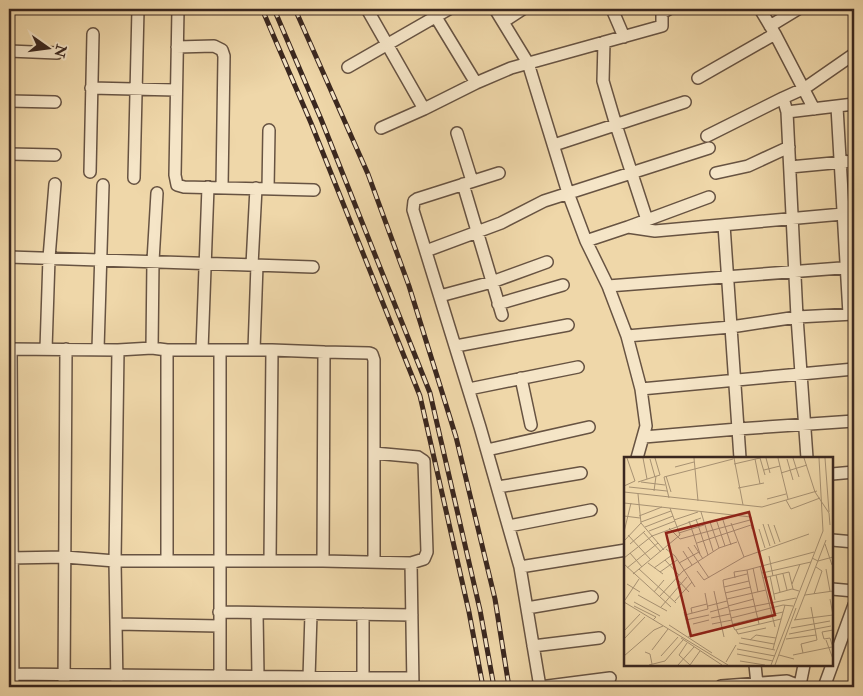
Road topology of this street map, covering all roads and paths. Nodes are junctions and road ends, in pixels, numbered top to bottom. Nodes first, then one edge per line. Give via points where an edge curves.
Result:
1 (138, 9) edge
2 (178, 9) edge
3 (367, 9) edge
4 (449, 9) edge
5 (495, 9) edge
6 (523, 9) edge
7 (612, 9) edge
8 (669, 9) edge
9 (760, 9) edge
10 (798, 9) edge
11 (434, 12) edge
12 (502, 22) junction
13 (773, 30) junction
14 (93, 34) dead end
15 (624, 37) junction
16 (604, 42) junction
17 (388, 44) junction
18 (177, 47) junction
19 (9, 51) edge
20 (57, 53) dead end
21 (854, 54) edge
22 (528, 63) junction
23 (348, 67) dead end
24 (698, 78) dead end
25 (476, 83) junction
26 (91, 88) junction
27 (804, 88) junction
28 (136, 89) junction
29 (176, 90) junction
30 (784, 98) junction
31 (9, 101) edge
32 (55, 102) dead end
33 (685, 102) dead end
34 (854, 104) edge
35 (837, 106) junction
36 (424, 109) junction
37 (814, 109) junction
38 (787, 112) junction
39 (616, 125) junction
40 (381, 128) dead end
41 (269, 130) dead end
42 (458, 133) dead end
43 (707, 136) dead end
44 (554, 145) junction
45 (789, 147) junction
46 (709, 148) dead end
47 (9, 154) edge
48 (55, 155) dead end
49 (854, 161) edge
50 (840, 162) junction
51 (790, 167) junction
52 (90, 172) dead end
53 (499, 173) dead end
54 (632, 173) junction
55 (716, 173) dead end
56 (134, 178) dead end
57 (468, 183) junction
58 (55, 184) dead end
59 (102, 185) dead end
60 (208, 187) junction
61 (222, 187) junction
62 (262, 188) junction
63 (314, 190) dead end
64 (157, 193) dead end
65 (568, 193) junction
66 (709, 198) dead end
67 (849, 213) edge
68 (792, 218) junction
69 (647, 220) junction
70 (724, 225) junction
71 (628, 227) junction
72 (478, 232) junction
73 (586, 241) junction
74 (426, 251) junction
75 (9, 257) edge
76 (49, 258) junction
77 (100, 260) junction
78 (153, 261) junction
79 (547, 262) dead end
80 (205, 264) junction
81 (255, 265) junction
82 (313, 267) dead end
83 (850, 267) edge
84 (795, 271) junction
85 (728, 276) junction
86 (492, 282) junction
87 (563, 285) dead end
88 (608, 286) junction
89 (440, 296) junction
90 (852, 314) edge
91 (797, 317) junction
92 (568, 325) dead end
93 (731, 327) junction
94 (627, 336) junction
95 (456, 346) junction
96 (152, 348) junction
97 (10, 349) edge
98 (46, 349) junction
99 (66, 349) junction
100 (98, 349) junction
101 (118, 350) junction
102 (167, 350) junction
103 (202, 350) junction
104 (254, 350) junction
105 (272, 350) junction
106 (220, 351) junction
107 (324, 352) junction
108 (578, 367) dead end
109 (854, 368) edge
110 (801, 374) junction
111 (521, 378) junction
112 (735, 380) junction
113 (469, 389) junction
114 (641, 389) junction
115 (854, 421) edge
116 (804, 424) junction
117 (531, 425) dead end
118 (589, 427) dead end
119 (738, 429) junction
120 (644, 437) junction
121 (487, 450) junction
122 (374, 453) junction
123 (637, 457) edge
124 (740, 457) edge
125 (806, 457) edge
126 (854, 472) edge
127 (580, 473) dead end
128 (833, 474) edge
129 (498, 487) junction
130 (591, 510) dead end
131 (509, 526) junction
132 (833, 540) edge
133 (854, 542) edge
134 (621, 551) edge
135 (65, 557) junction
136 (11, 558) edge
137 (115, 561) junction
138 (167, 561) junction
139 (219, 561) junction
140 (270, 561) junction
141 (323, 561) junction
142 (374, 561) junction
143 (411, 563) junction
144 (520, 567) junction
145 (833, 589) edge
146 (854, 591) edge
147 (592, 597) dead end
148 (854, 605) edge
149 (527, 608) junction
150 (219, 612) junction
151 (257, 613) junction
152 (311, 614) junction
153 (363, 614) junction
154 (412, 615) junction
155 (116, 624) junction
156 (219, 626) junction
157 (598, 638) dead end
158 (533, 646) junction
159 (833, 662) edge
160 (755, 666) edge
161 (804, 666) edge
162 (832, 666) edge
163 (11, 674) edge
164 (64, 674) junction
165 (220, 676) junction
166 (258, 676) junction
167 (610, 678) dead end
168 (358, 680) edge
169 (117, 681) edge
170 (314, 681) edge
171 (413, 683) edge
172 (757, 684) junction
173 (721, 686) edge
174 (801, 686) edge
175 (12, 687) edge
176 (64, 687) edge
177 (540, 687) edge
178 (824, 687) edge

1 - 28 street
2 - 18 street
3 - 17 street
4 - 11 street
5 - 12 street
6 - 12 street
7 - 15 street
8 - 15 street via 662,13 662,26
9 - 13 street
10 - 13 street
11 - 17 street
11 - 25 street
12 - 22 street
13 - 24 street
13 - 27 street
14 - 26 street
15 - 16 street
16 - 22 street
16 - 39 street via 602,75
17 - 23 street
17 - 36 street
18 - 29 street
18 - 61 street via 214,46 222,50 224,56
19 - 20 street
21 - 27 street
22 - 25 street
22 - 44 street
25 - 36 street
26 - 28 street
26 - 52 street
27 - 30 street
27 - 37 street
28 - 29 street
28 - 56 street
29 - 60 street via 176,181 180,187
30 - 38 street
30 - 43 street
31 - 32 street
33 - 39 street
34 - 35 street
35 - 37 street
35 - 50 street
36 - 40 street
37 - 38 street
38 - 45 street
39 - 44 street
39 - 54 street
41 - 62 street
42 - 57 street
44 - 65 street
45 - 51 street
45 - 55 street via 748,166
46 - 54 street
47 - 48 street
49 - 50 street
50 - 51 street
50 - 67 street
51 - 68 street
53 - 57 street
54 - 65 street
54 - 69 street
57 - 72 street
57 - 74 street via 414,201 413,210
58 - 76 street
59 - 77 street
60 - 61 street
60 - 80 street
61 - 62 street
62 - 63 street
62 - 81 street
64 - 78 street
65 - 72 street
65 - 73 street
66 - 69 street
67 - 68 street
67 - 83 street
68 - 70 street
68 - 84 street
69 - 71 street
70 - 71 street via 655,231
70 - 85 street
71 - 73 street
72 - 74 street
72 - 86 street
73 - 88 street
74 - 89 street
75 - 76 street
76 - 77 street
76 - 98 street
77 - 78 street
77 - 100 street
78 - 80 street
78 - 96 street
79 - 86 street
80 - 81 street
80 - 103 street
81 - 82 street
81 - 104 street
83 - 84 street
83 - 90 street
84 - 85 street
84 - 91 street
85 - 88 street
85 - 93 street
86 - 87 street via 500,310
86 - 89 street
88 - 94 street
89 - 95 street
90 - 91 street
91 - 93 street
91 - 110 street
92 - 95 street
93 - 94 street
93 - 112 street
94 - 114 street
95 - 113 street
96 - 101 street
96 - 102 street
97 - 98 street
97 - 136 street
98 - 99 street
99 - 100 street
99 - 135 street
100 - 101 street
101 - 137 street
102 - 103 street
102 - 138 street
103 - 106 street
104 - 105 street
104 - 106 street
105 - 107 street
105 - 140 street
106 - 139 street
107 - 122 street via 365,352 374,356
107 - 141 street
108 - 111 street
109 - 110 street
110 - 112 street
110 - 116 street
111 - 113 street
111 - 117 street
112 - 114 street
112 - 119 street
113 - 121 street
114 - 120 street via 646,426
115 - 116 street
116 - 119 street
116 - 125 street
118 - 121 street
119 - 120 street
119 - 124 street
120 - 123 street
121 - 129 street
122 - 142 street
122 - 143 street via 418,456 424,461 427,552 424,559
126 - 128 street
127 - 129 street
129 - 131 street
130 - 131 street
131 - 144 street
132 - 133 street
134 - 144 street
135 - 136 street
135 - 137 street
135 - 164 street
136 - 163 street
137 - 138 street
137 - 155 street
138 - 139 street
139 - 140 street
139 - 150 street
140 - 141 street
141 - 142 street
142 - 143 street
143 - 154 street
144 - 149 street
145 - 146 street
147 - 149 street
148 - 159 street
149 - 158 street
150 - 151 street
150 - 156 street
151 - 152 street
151 - 166 street
152 - 153 street
152 - 170 street
153 - 154 street
153 - 168 street
154 - 171 street
155 - 156 street
155 - 169 street
156 - 165 street
157 - 158 street
158 - 177 street
160 - 172 street
161 - 174 street
162 - 178 street
163 - 164 street
163 - 175 street
164 - 169 street
164 - 176 street
165 - 166 street
165 - 169 street
166 - 170 street
167 - 177 street
168 - 170 street
168 - 171 street
172 - 173 street
172 - 174 street via 787,681

